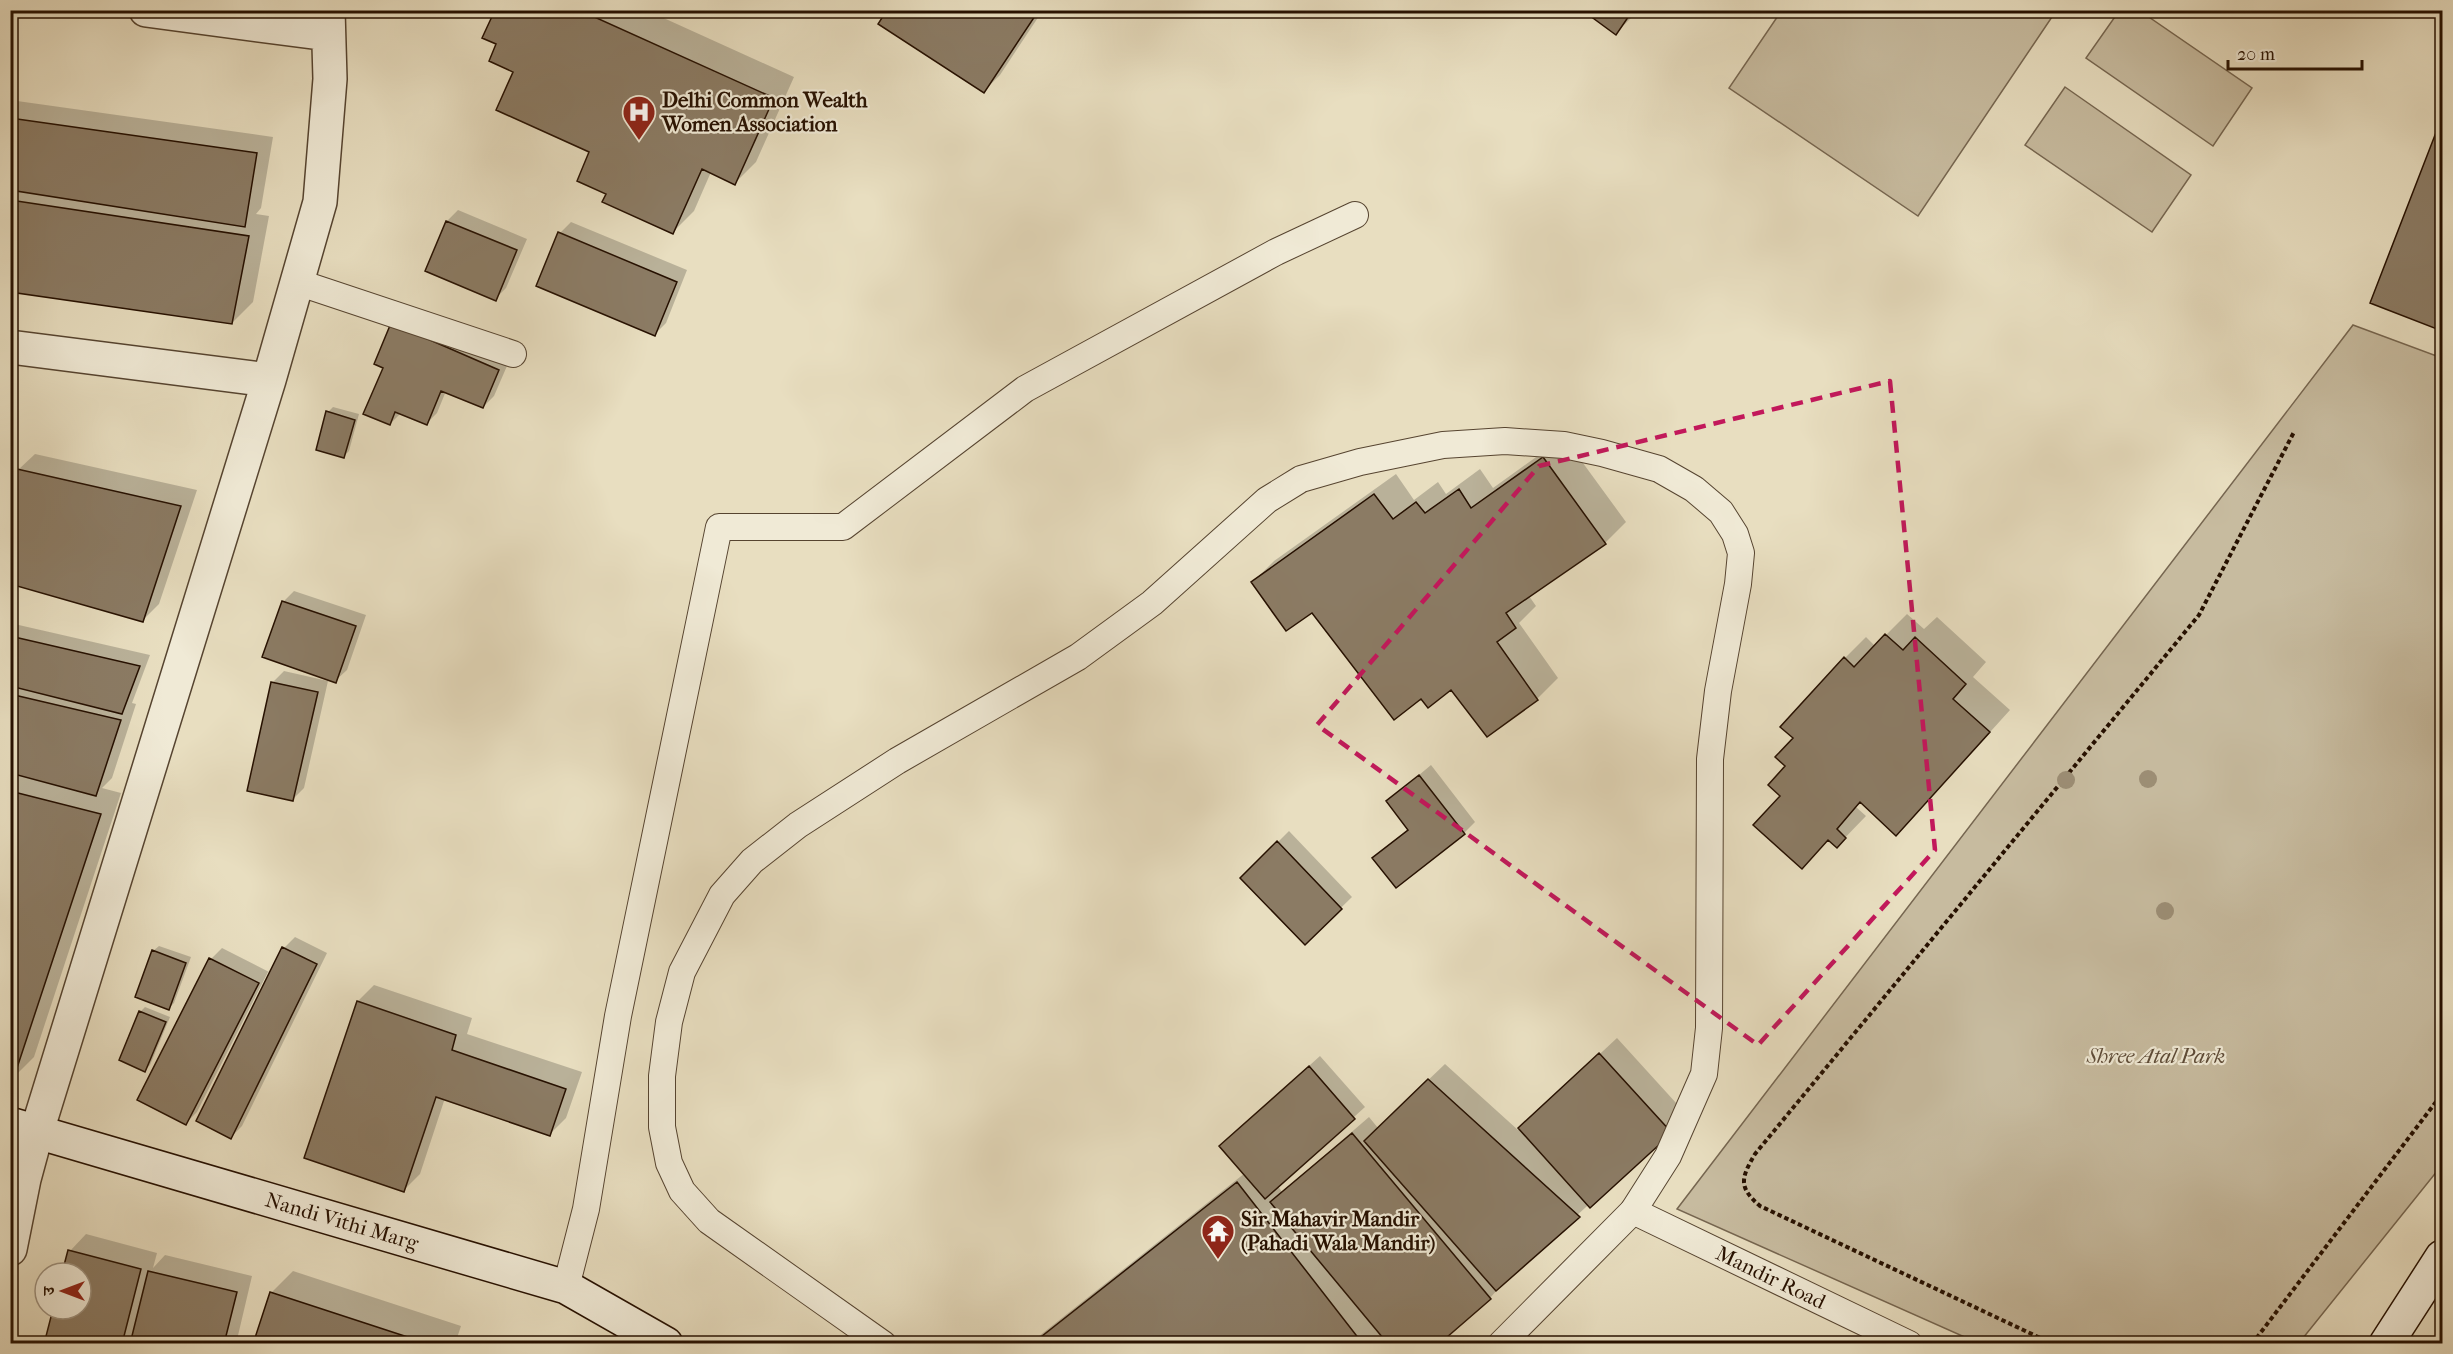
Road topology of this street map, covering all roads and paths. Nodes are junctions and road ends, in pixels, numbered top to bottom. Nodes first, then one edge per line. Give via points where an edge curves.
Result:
1 (146, 10) edge
2 (328, 22) edge
3 (1355, 215) dead end
4 (297, 282) junction
5 (10, 347) edge
6 (513, 354) dead end
7 (269, 380) junction
8 (2294, 432) dead end
9 (2442, 1094) edge
10 (24, 1128) edge
11 (1633, 1211) junction
12 (10, 1249) edge
13 (2442, 1257) edge
14 (566, 1287) junction
15 (666, 1344) edge
16 (883, 1344) edge
17 (1501, 1344) edge
18 (1909, 1344) edge
19 (2053, 1344) edge
20 (2252, 1344) edge
21 (2386, 1344) edge

1 - 2 street
2 - 4 street via 330,80 320,202
3 - 14 lane via 1276,252 1025,389 843,527 719,527 618,1016 586,1209
4 - 6 lane
4 - 7 street
5 - 7 street
7 - 10 street
8 - 19 path via 2199,615 1755,1154 1743,1182 1747,1194 1760,1206
9 - 20 path
10 - 12 street via 24,1179
10 - 14 street, Nandi Vithi Marg
11 - 16 lane via 1668,1156 1704,1074 1709,1028 1710,759 1741,553 1735,534 1720,512 1694,489 1659,470 1564,445 1505,441 1443,445 1301,479 1267,500 1152,603 1078,657 897,761 798,825 752,861 722,895 682,972 669,1022 662,1076 662,1127 669,1163 682,1191 709,1221
11 - 17 lane
11 - 18 lane, Mandir Road
13 - 21 street
14 - 15 street, Nandi Vithi Marg

